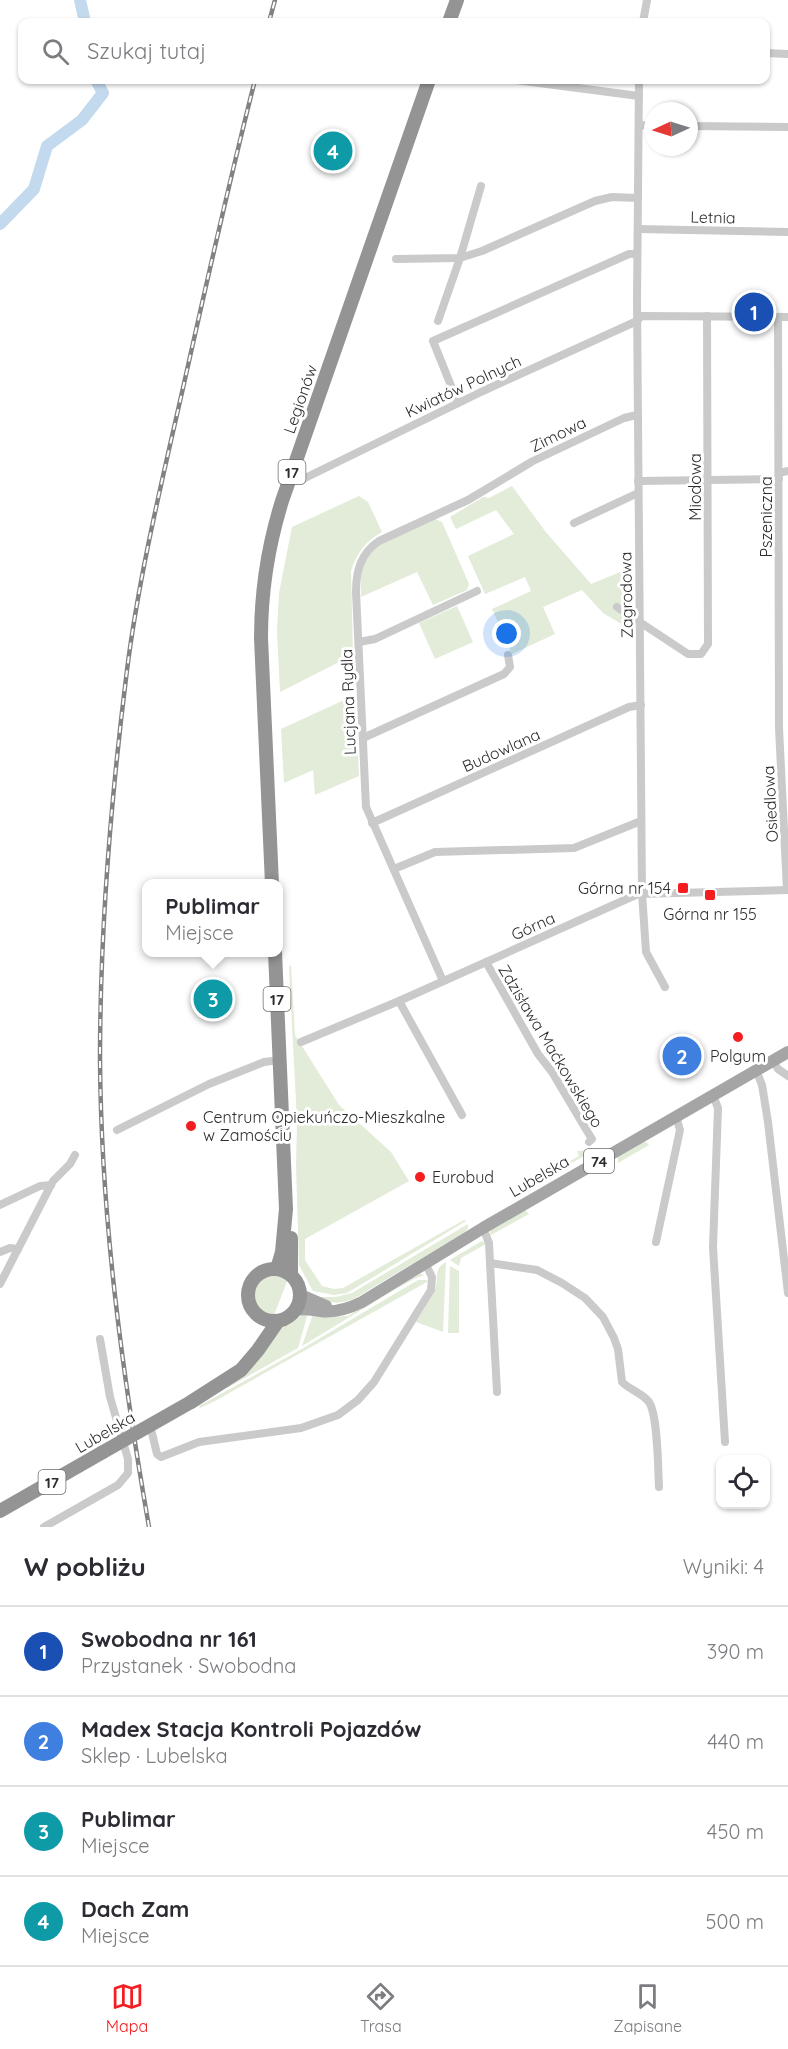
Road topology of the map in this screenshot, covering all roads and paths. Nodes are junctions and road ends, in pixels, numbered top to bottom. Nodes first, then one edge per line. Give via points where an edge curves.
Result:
1 (457, 0) edge
2 (647, 0) edge
3 (450, 18) edge
4 (643, 18) edge
5 (770, 52) edge
6 (788, 54) edge
7 (428, 84) edge
8 (547, 84) edge
9 (639, 84) edge
10 (639, 96) junction
11 (639, 125) junction
12 (644, 125) edge
13 (698, 126) edge
14 (788, 127) edge
15 (481, 186) dead end
16 (639, 198) junction
17 (638, 229) junction
18 (788, 231) edge
19 (637, 254) junction
20 (460, 258) junction
21 (396, 259) dead end
22 (707, 316) junction
23 (778, 317) junction
24 (788, 317) edge
25 (438, 321) dead end
26 (637, 321) junction
27 (458, 403) junction
28 (637, 415) junction
29 (788, 471) edge
30 (779, 476) junction
31 (303, 478) dead end
32 (638, 481) junction
33 (709, 481) junction
34 (494, 485) joint
35 (638, 494) junction
36 (573, 523) dead end
37 (784, 570) edge
38 (477, 591) dead end
39 (617, 607) dead end
40 (639, 622) junction
41 (359, 642) junction
42 (508, 655) dead end
43 (641, 705) junction
44 (780, 716) junction
45 (788, 722) edge
46 (363, 738) junction
47 (641, 821) junction
48 (372, 823) junction
49 (394, 869) junction
50 (272, 879) edge
51 (787, 890) edge
52 (642, 893) junction
53 (275, 957) edge
54 (486, 962) junction
55 (443, 981) junction
56 (665, 987) dead end
57 (399, 1001) junction
58 (301, 1042) dead end
59 (788, 1052) edge
60 (280, 1060) junction
61 (773, 1061) junction
62 (756, 1070) junction
63 (788, 1076) edge
64 (713, 1095) junction
65 (462, 1115) dead end
66 (676, 1116) junction
67 (117, 1130) dead end
68 (589, 1142) dead end
69 (75, 1155) dead end
70 (51, 1185) junction
71 (0, 1205) edge
72 (286, 1209) junction
73 (483, 1228) junction
74 (656, 1242) dead end
75 (18, 1249) junction
76 (0, 1252) edge
77 (425, 1263) junction
78 (490, 1263) junction
79 (277, 1269) junction
80 (291, 1274) junction
81 (0, 1284) edge
82 (788, 1293) edge
83 (301, 1294) junction
84 (296, 1310) junction
85 (339, 1310) junction
86 (263, 1318) junction
87 (278, 1321) junction
88 (100, 1339) dead end
89 (225, 1380) junction
90 (497, 1392) dead end
91 (152, 1433) dead end
92 (725, 1442) dead end
93 (659, 1487) dead end
94 (0, 1511) edge
95 (44, 1527) edge

1 - 3 highway
2 - 4 street
5 - 6 street
7 - 50 highway, Legionów / 17 via 282,501 267,560 261,632
8 - 10 street
9 - 10 street, Zagrodowa
10 - 11 street, Zagrodowa
11 - 12 street
11 - 16 street, Zagrodowa
13 - 14 street
15 - 20 street
16 - 17 street, Zagrodowa
16 - 20 street via 595,201
17 - 18 street, Letnia
17 - 19 street, Zagrodowa
19 - 26 street, Zagrodowa
19 - 27 street via 629,254 434,341
20 - 21 street
20 - 25 street
22 - 23 street, Kwiatów Polnych
22 - 26 street, Kwiatów Polnych via 644,316
22 - 33 street, Miodowa
23 - 24 street, Kwiatów Polnych
23 - 30 street, Pszeniczna
26 - 27 street, Kwiatów Polnych
26 - 28 street, Zagrodowa
27 - 31 street, Kwiatów Polnych
28 - 32 street, Zagrodowa
28 - 34 street, Zimowa via 533,461
29 - 30 street
30 - 33 street
30 - 37 street, Pszeniczna
32 - 33 street
32 - 35 street, Zagrodowa
33 - 40 street, Miodowa via 710,638 706,650 688,654
34 - 41 street, Lucjana Rydla via 379,541 366,552 356,583
35 - 36 street
35 - 40 street, Zagrodowa
37 - 44 street, Pszeniczna
38 - 41 street via 375,639
39 - 40 street
40 - 43 street, Zagrodowa
41 - 46 street, Lucjana Rydla
42 - 46 street via 510,667 504,674
43 - 47 street, Zagrodowa
43 - 48 street, Budowlana
44 - 45 street
44 - 51 street, Osiedlowa
46 - 48 street, Lucjana Rydla via 365,804
47 - 49 street via 574,848 435,852
47 - 52 street, Zagrodowa
48 - 49 street, Lucjana Rydla
49 - 55 street, Lucjana Rydla
51 - 52 street, Górna
52 - 54 street, Górna
52 - 56 street, Zagrodowa via 646,952
53 - 60 highway, 17
54 - 55 street, Górna
54 - 68 street, Zdzisława Maćkowskiego via 592,1139
55 - 57 street, Górna
57 - 58 street, Górna
57 - 65 street
59 - 61 main road, Lubelska / 74
60 - 67 street via 264,1062 209,1084
60 - 72 highway, 17
61 - 62 main road, Lubelska / 74
61 - 63 street
62 - 64 main road, Lubelska / 74
62 - 82 street via 766,1111
64 - 66 main road, Lubelska / 74
64 - 92 street via 718,1108 713,1247
66 - 73 main road, Lubelska / 74
66 - 74 street via 680,1130
69 - 70 street
70 - 71 street via 40,1186
70 - 75 street
72 - 79 highway, 17
72 - 80 highway, 17
73 - 77 main road, Lubelska / 74
73 - 78 street
75 - 76 street
75 - 81 street
77 - 85 main road, Lubelska / 74 via 362,1302
77 - 91 street via 432,1277 431,1290 374,1382 338,1415 301,1428 199,1442 161,1457
78 - 90 street
78 - 93 street via 540,1272 578,1293 603,1317 617,1344 622,1382 652,1407
79 - 80 highway
79 - 86 highway via 260,1273 249,1290 251,1307
80 - 83 highway, 17
83 - 84 highway
83 - 85 main road
84 - 85 main road, Lubelska / 74
84 - 87 highway, 17
86 - 87 highway
86 - 89 highway, Lubelska / 17 via 259,1337
87 - 89 highway, Lubelska / 17 via 250,1360
88 - 95 street via 128,1473 118,1485
89 - 94 highway, Lubelska / 17, bridge

